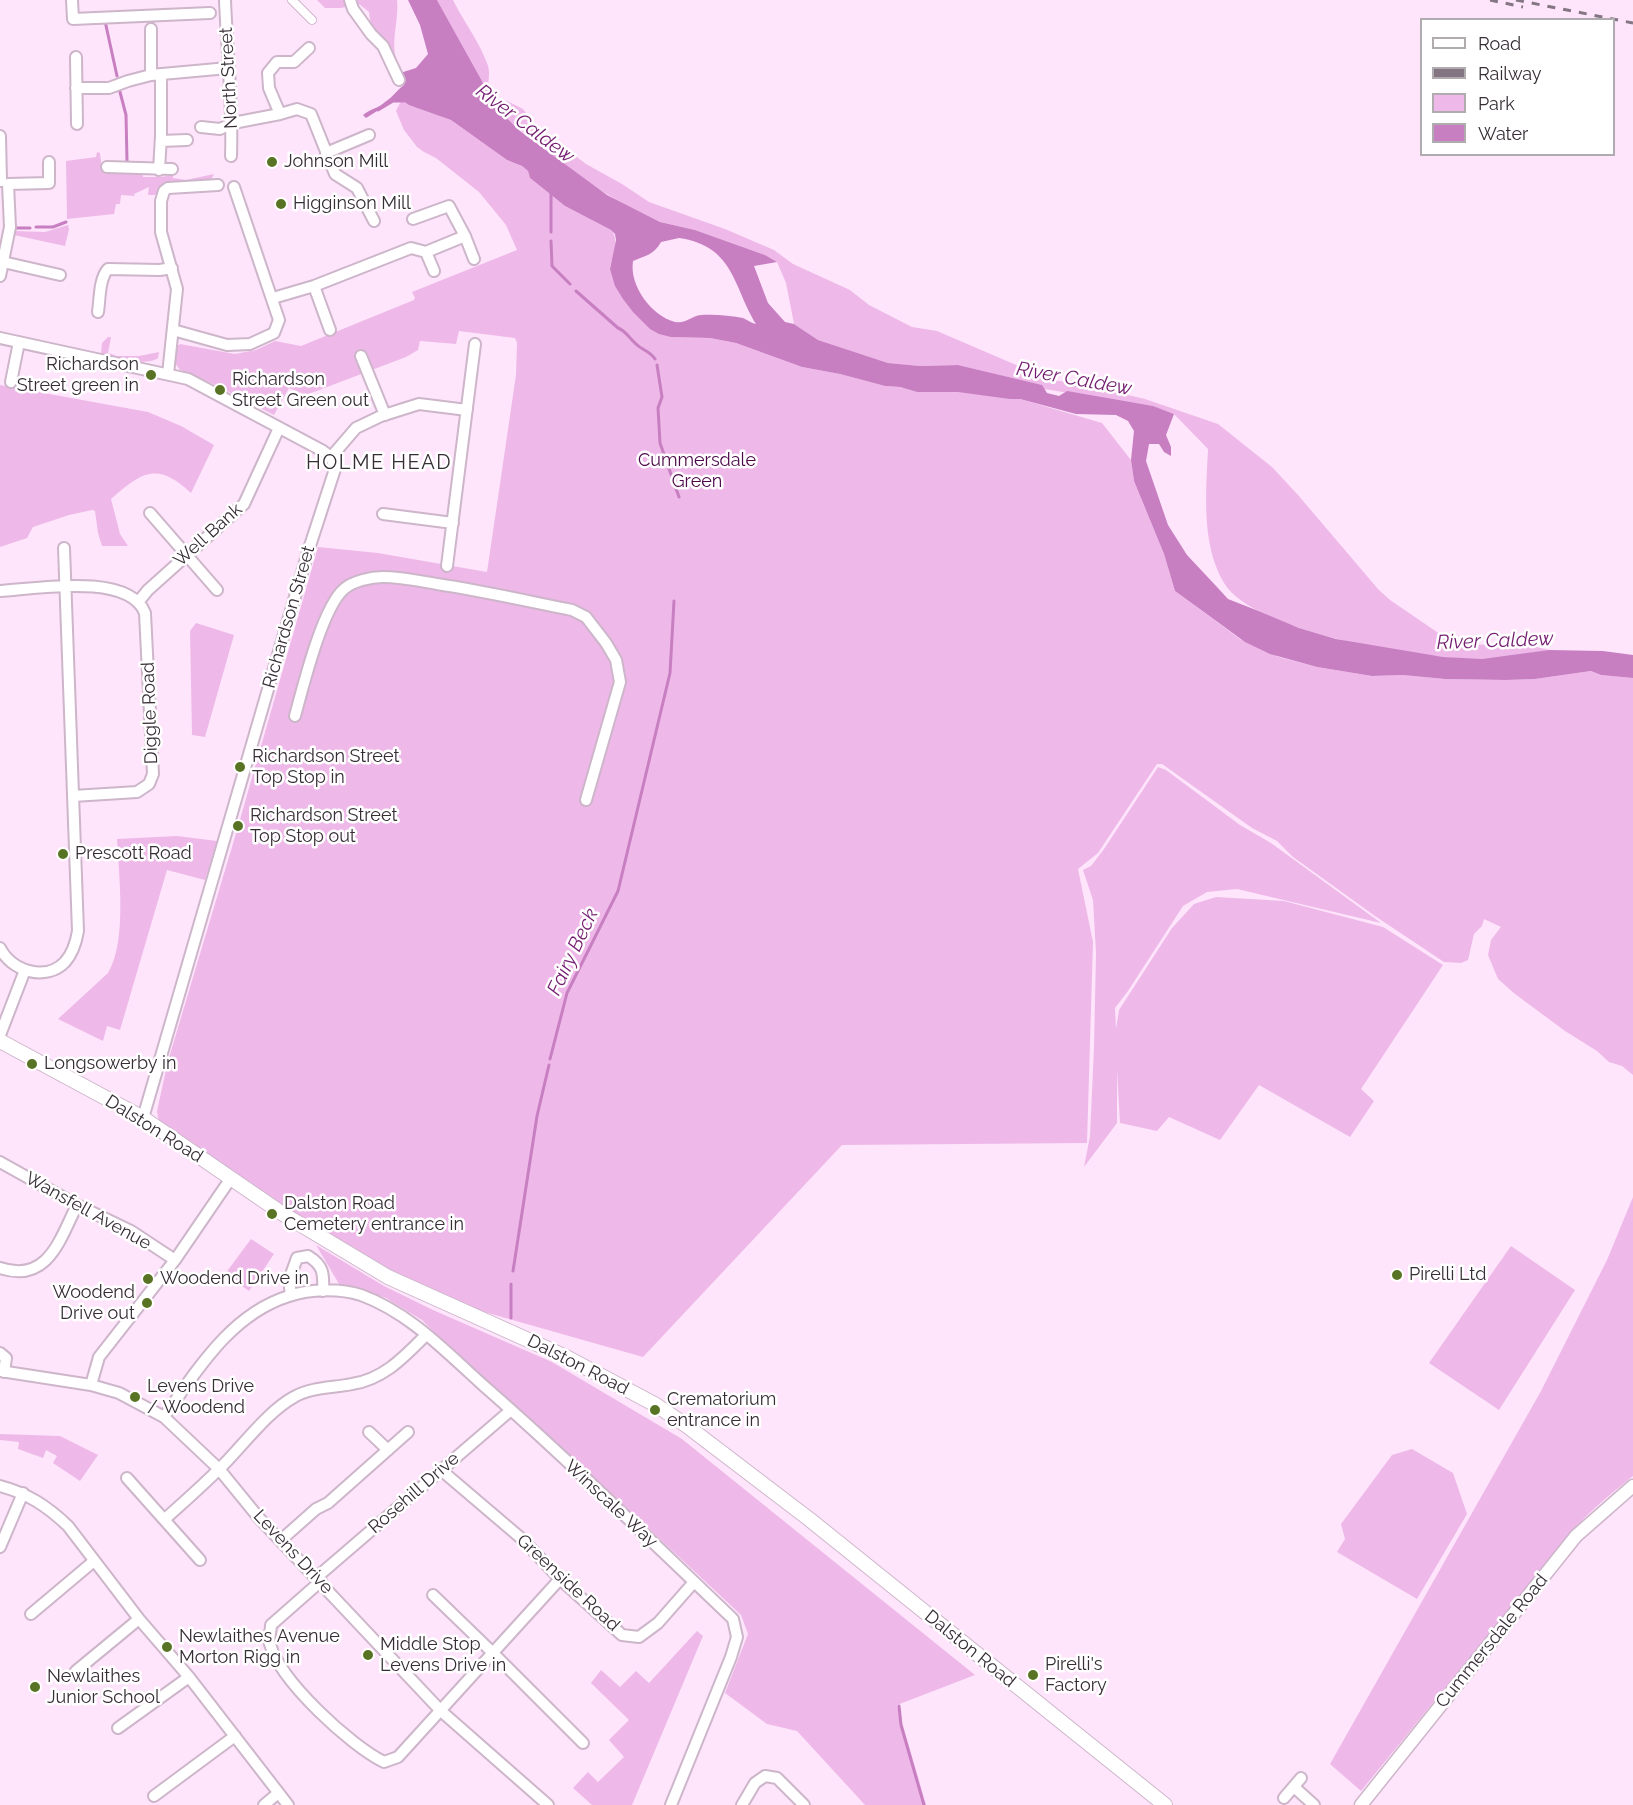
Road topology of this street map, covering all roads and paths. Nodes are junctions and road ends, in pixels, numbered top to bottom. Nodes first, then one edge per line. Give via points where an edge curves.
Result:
1 (72, 0) edge
2 (225, 0) edge
3 (292, 0) edge
4 (350, 0) edge
5 (210, 13) dead end
6 (312, 20) dead end
7 (151, 29) dead end
8 (309, 48) dead end
9 (76, 57) dead end
10 (228, 68) junction
11 (156, 75) junction
12 (399, 80) dead end
13 (76, 88) junction
14 (280, 114) junction
15 (232, 123) junction
16 (77, 124) dead end
17 (201, 127) dead end
18 (369, 135) dead end
19 (0, 136) edge
20 (187, 140) dead end
21 (161, 141) junction
22 (326, 153) junction
23 (231, 156) dead end
24 (49, 162) dead end
25 (107, 167) dead end
26 (172, 169) dead end
27 (159, 170) junction
28 (3, 184) edge
29 (218, 185) dead end
30 (234, 187) dead end
31 (413, 219) dead end
32 (374, 221) dead end
33 (465, 236) junction
34 (426, 252) junction
35 (474, 259) dead end
36 (3, 262) junction
37 (172, 268) junction
38 (434, 271) dead end
39 (60, 275) dead end
40 (0, 276) edge
41 (314, 286) junction
42 (273, 298) junction
43 (98, 312) dead end
44 (173, 330) junction
45 (330, 330) dead end
46 (0, 338) edge
47 (19, 342) junction
48 (475, 344) dead end
49 (361, 356) dead end
50 (168, 374) junction
51 (11, 382) dead end
52 (467, 410) junction
53 (386, 415) junction
54 (279, 428) junction
55 (331, 457) junction
56 (150, 513) dead end
57 (383, 514) dead end
58 (453, 523) junction
59 (64, 548) dead end
60 (186, 555) junction
61 (447, 566) dead end
62 (66, 586) junction
63 (217, 590) dead end
64 (0, 591) edge
65 (139, 601) junction
66 (295, 716) dead end
67 (73, 796) junction
68 (586, 800) dead end
69 (0, 948) edge
70 (25, 970) junction
71 (0, 1035) edge
72 (0, 1041) edge
73 (143, 1118) junction
74 (0, 1162) edge
75 (231, 1178) junction
76 (77, 1205) junction
77 (175, 1260) junction
78 (0, 1268) edge
79 (323, 1290) junction
80 (291, 1295) junction
81 (426, 1335) junction
82 (0, 1353) edge
83 (2, 1371) edge
84 (91, 1385) junction
85 (511, 1410) junction
86 (164, 1417) junction
87 (369, 1432) dead end
88 (408, 1432) dead end
89 (388, 1450) junction
90 (219, 1469) junction
91 (441, 1470) junction
92 (127, 1478) dead end
93 (0, 1486) edge
94 (1633, 1486) edge
95 (23, 1493) junction
96 (165, 1519) junction
97 (281, 1540) junction
98 (0, 1547) edge
99 (200, 1560) dead end
100 (94, 1561) junction
101 (319, 1579) junction
102 (560, 1579) junction
103 (694, 1582) junction
104 (433, 1595) dead end
105 (31, 1614) dead end
106 (139, 1619) junction
107 (493, 1653) junction
108 (76, 1671) dead end
109 (189, 1677) junction
110 (441, 1711) junction
111 (118, 1728) dead end
112 (235, 1736) junction
113 (583, 1743) dead end
114 (277, 1794) junction
115 (154, 1796) dead end
116 (1284, 1798) dead end
117 (674, 1804) edge
118 (264, 1805) edge
119 (288, 1805) edge
120 (548, 1805) edge
121 (742, 1805) edge
122 (804, 1805) edge
123 (1165, 1805) edge
124 (1314, 1805) edge
125 (1361, 1805) edge

1 - 5 street via 73,19
2 - 10 street, North Street
3 - 6 street
4 - 12 street via 383,46
7 - 11 street
8 - 14 street via 294,62 278,62 268,73 269,88
9 - 13 street
10 - 11 street
10 - 15 street, North Street
11 - 13 street via 109,88
11 - 21 street
13 - 16 street
14 - 15 street
14 - 22 street via 297,109 311,114
15 - 17 street via 219,129
15 - 23 street, North Street
18 - 22 street
19 - 28 street
20 - 21 street
21 - 27 street
22 - 32 street via 335,174 357,188
24 - 28 street via 50,183
25 - 27 street
26 - 27 street
28 - 36 street via 10,227
29 - 37 street via 175,186 164,191 161,232
30 - 42 street
31 - 33 street via 449,206
33 - 34 street
33 - 35 street
34 - 38 street
34 - 41 street via 411,248
36 - 39 street
36 - 40 street
37 - 43 street via 108,269
37 - 44 street via 177,289
41 - 42 street
41 - 45 street
42 - 44 street via 279,320 274,333 250,344 227,345
44 - 50 street
46 - 47 street
47 - 50 street
47 - 51 street
48 - 52 street
49 - 53 street
50 - 54 street via 188,379
52 - 53 street via 418,404
52 - 58 street
53 - 55 street via 356,428
54 - 55 street
54 - 60 street, Well Bank via 244,504
55 - 73 street, Richardson Street via 335,472 308,552
56 - 60 street
57 - 58 street
58 - 61 street
59 - 62 street
60 - 63 street
60 - 65 street, Well Bank
62 - 64 street
62 - 65 street via 112,589
62 - 67 street
65 - 67 street, Diggle Road via 145,613 153,774 149,784 137,792
66 - 68 street via 327,616 343,589 356,582 397,578 572,610 586,617 606,643 616,660 620,682
67 - 70 street via 76,940 58,968
69 - 70 street via 10,963
70 - 71 street
72 - 73 main road, Dalston Road
73 - 75 main road, Dalston Road
74 - 76 street, Wansfell Avenue
75 - 77 street
75 - 123 main road, Dalston Road via 302,1227 388,1277 566,1357 687,1425
76 - 77 street, Wansfell Avenue via 131,1231
76 - 78 street via 56,1247 39,1267 24,1272
77 - 84 street via 99,1357
79 - 80 street, Winscale Way
79 - 80 street via 322,1268 308,1256 297,1258 289,1280
79 - 81 street, Winscale Way via 359,1295 393,1311
80 - 86 street, Winscale Way via 254,1313 231,1331 210,1352
81 - 85 street, Winscale Way
81 - 90 street via 395,1366 377,1377 294,1396
82 - 83 street via 6,1359
83 - 84 street, Levens Drive
84 - 86 street, Levens Drive via 119,1393
85 - 91 street, Rosehill Drive
85 - 103 street, Winscale Way
86 - 90 street, Levens Drive
87 - 89 street
88 - 89 street
89 - 97 street
90 - 96 street
90 - 97 street, Levens Drive
91 - 101 street, Rosehill Drive
91 - 102 street, Greenside Road via 522,1539
92 - 96 street
93 - 95 street
94 - 125 street, Cummersdale Road via 1576,1536
95 - 98 street
95 - 100 street via 57,1515
96 - 99 street
97 - 101 street, Levens Drive
100 - 105 street
100 - 106 street
101 - 110 street, Levens Drive
101 - 110 street, Rosehill Drive via 271,1626 269,1643 285,1672 316,1709 369,1755 384,1762 398,1757
102 - 103 street, Greenside Road via 622,1635 639,1637 658,1623
102 - 107 street
103 - 117 street, Winscale Way via 733,1619 737,1637
104 - 107 street
106 - 108 street
106 - 109 street
107 - 110 street
107 - 113 street
109 - 111 street
109 - 112 street
110 - 120 street, Levens Drive
112 - 114 street
112 - 115 street
114 - 118 street
114 - 119 street
116 - 124 street via 1298,1783
121 - 122 street via 755,1783 765,1776 777,1778

